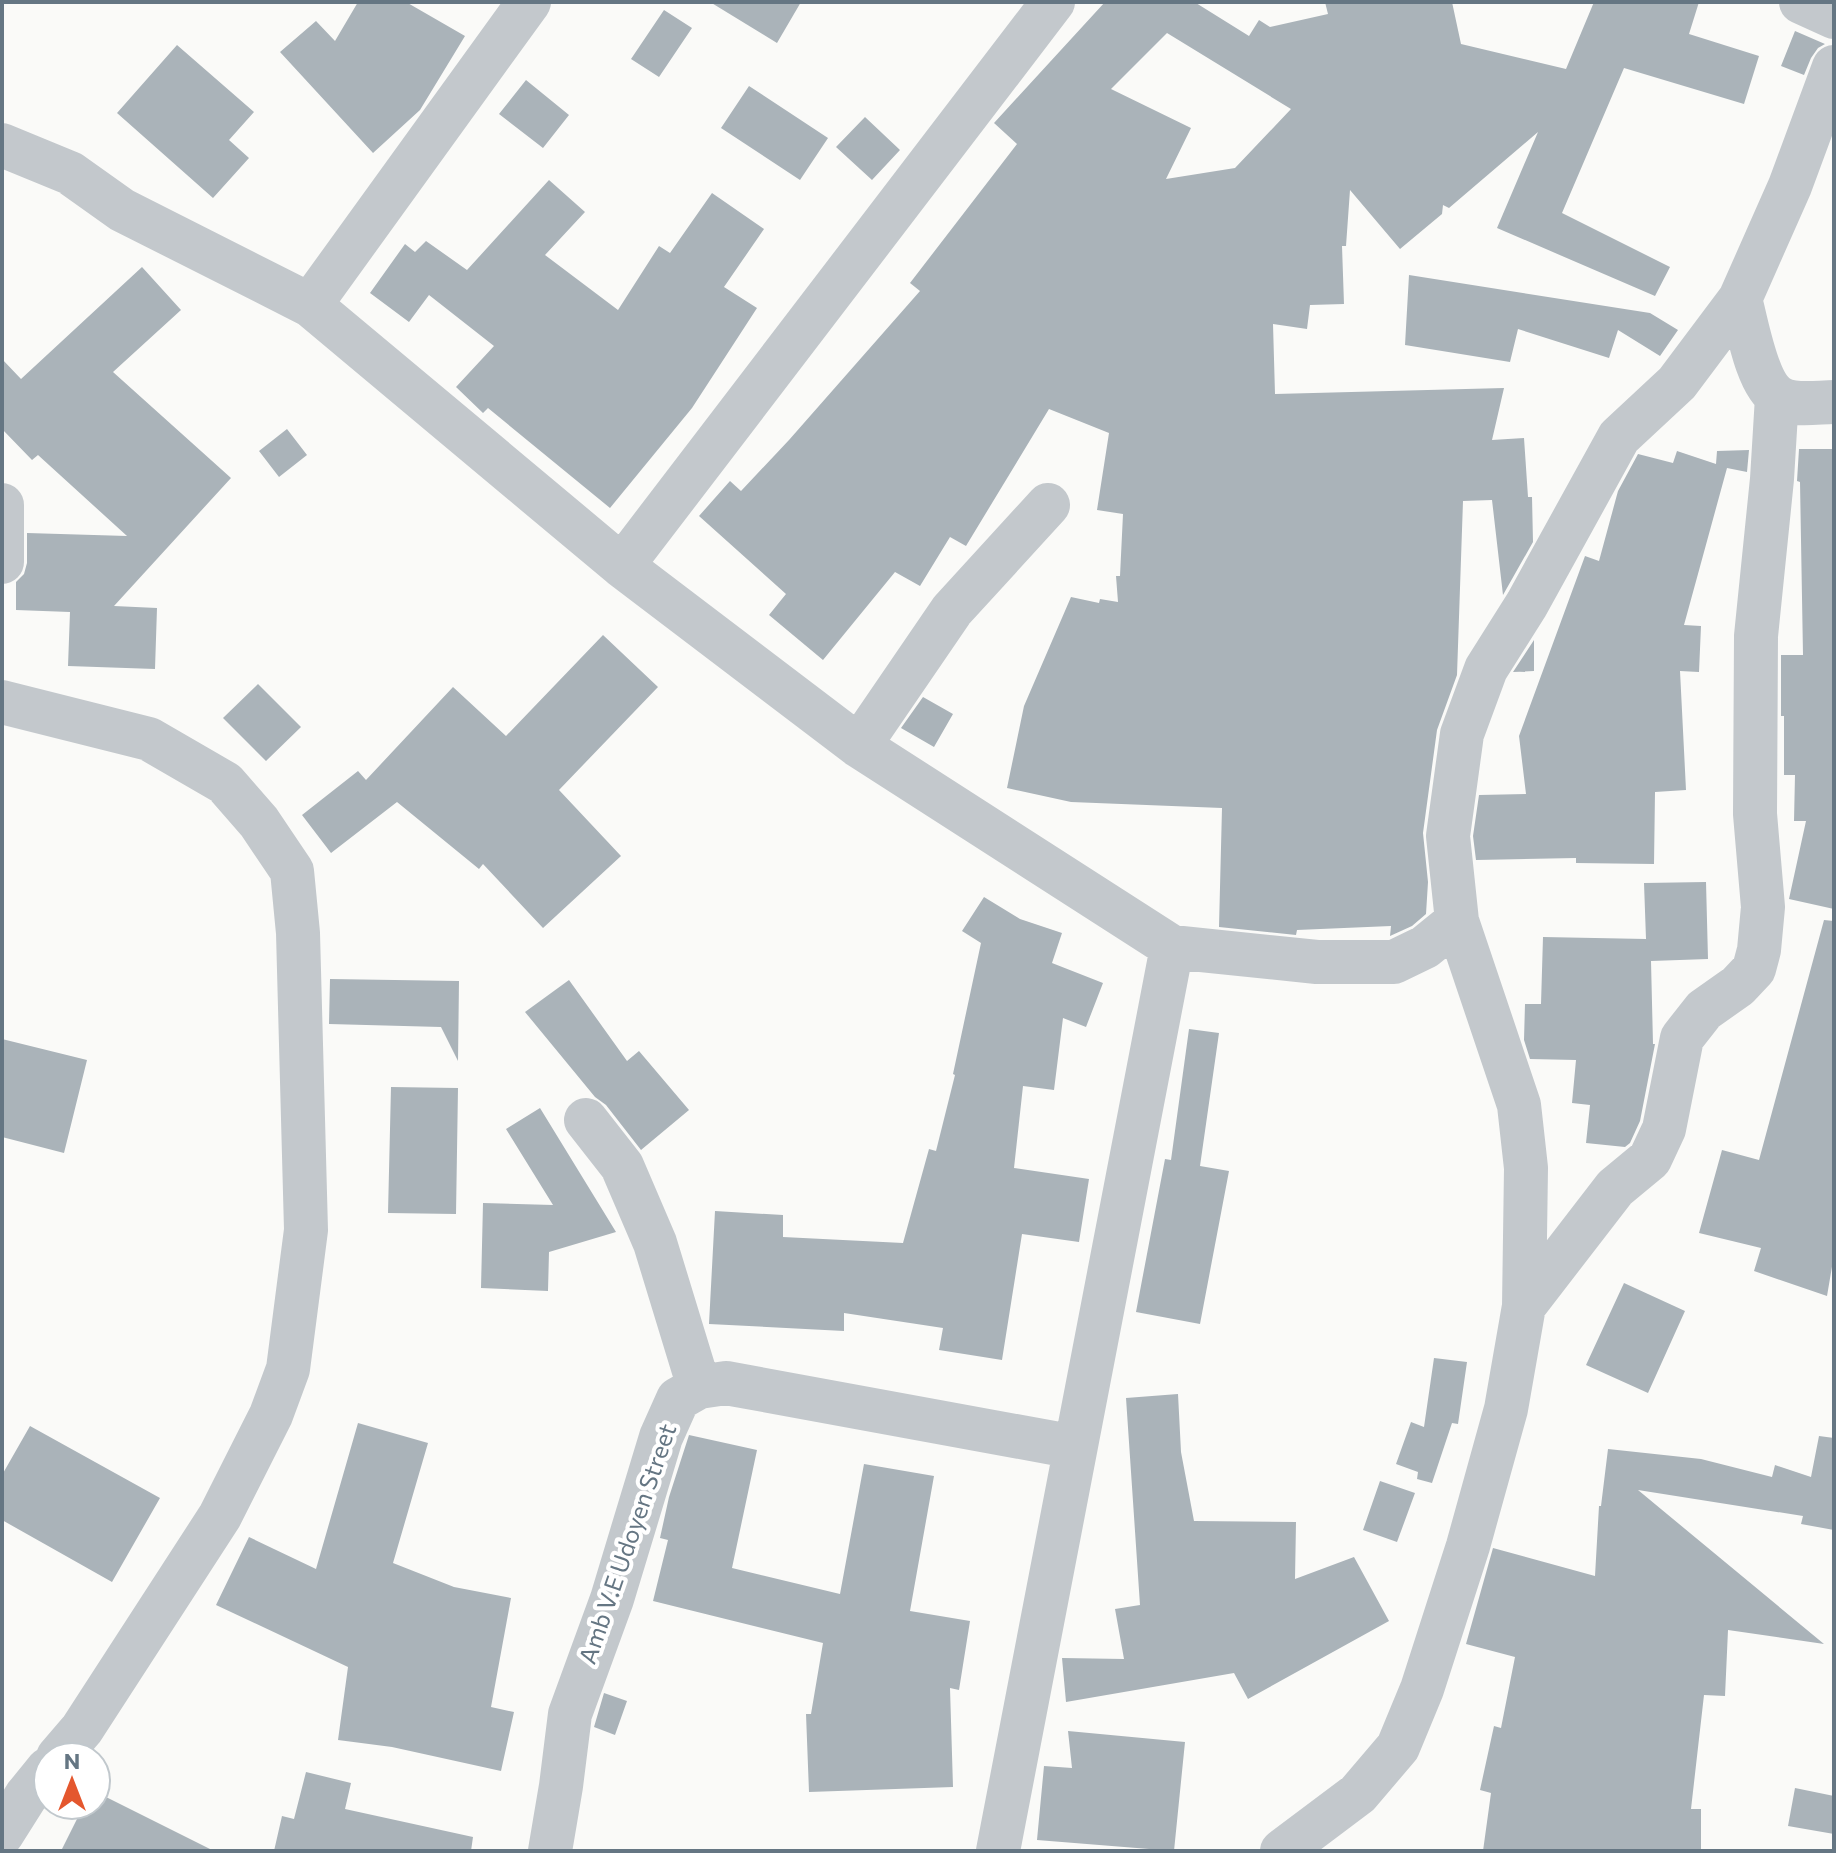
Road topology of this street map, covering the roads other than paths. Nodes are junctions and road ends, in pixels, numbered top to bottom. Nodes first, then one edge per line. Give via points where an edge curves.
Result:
1 (529, 2) edge
2 (1053, 2) edge
3 (1801, 2) edge
4 (1834, 17) edge
5 (1834, 67) edge
6 (2, 145) edge
7 (1740, 299) junction
8 (310, 305) junction
9 (1777, 397) junction
10 (1834, 402) edge
11 (2, 505) edge
12 (1048, 505) dead end
13 (2, 562) edge
14 (622, 566) junction
15 (2, 702) edge
16 (859, 746) junction
17 (1457, 921) junction
18 (1172, 947) junction
19 (586, 1120) dead end
20 (1524, 1306) junction
21 (699, 1387) junction
22 (1075, 1447) junction
23 (72, 1741) edge
24 (32, 1789) edge
25 (2, 1834) edge
26 (550, 1851) edge
27 (998, 1851) edge
28 (1282, 1851) edge

1 - 8 street
2 - 14 street
3 - 4 street
5 - 7 street
6 - 8 street via 70,173 122,210
7 - 9 street via 1756,358
7 - 17 street via 1677,383 1619,437 1486,669 1462,734 1448,836
8 - 14 street
9 - 10 street
9 - 20 street via 1756,636 1755,814 1763,907 1754,969 1704,1010 1682,1038 1664,1129 1650,1159 1615,1188
11 - 13 street
12 - 16 street via 952,610
14 - 16 street
15 - 23 street via 149,739 225,783 292,871 298,933 306,1230 288,1369 220,1516
16 - 18 street
17 - 18 street via 1425,947 1394,962 1317,962
17 - 20 street via 1519,1105 1526,1168
18 - 22 street
19 - 21 street via 622,1166 650,1230
20 - 28 street via 1506,1409 1472,1530 1398,1747 1358,1794
21 - 22 street via 726,1383
21 - 26 street, Amb V.E Udoyen Street via 678,1399 661,1437 612,1599 570,1714
22 - 27 street
24 - 25 street

